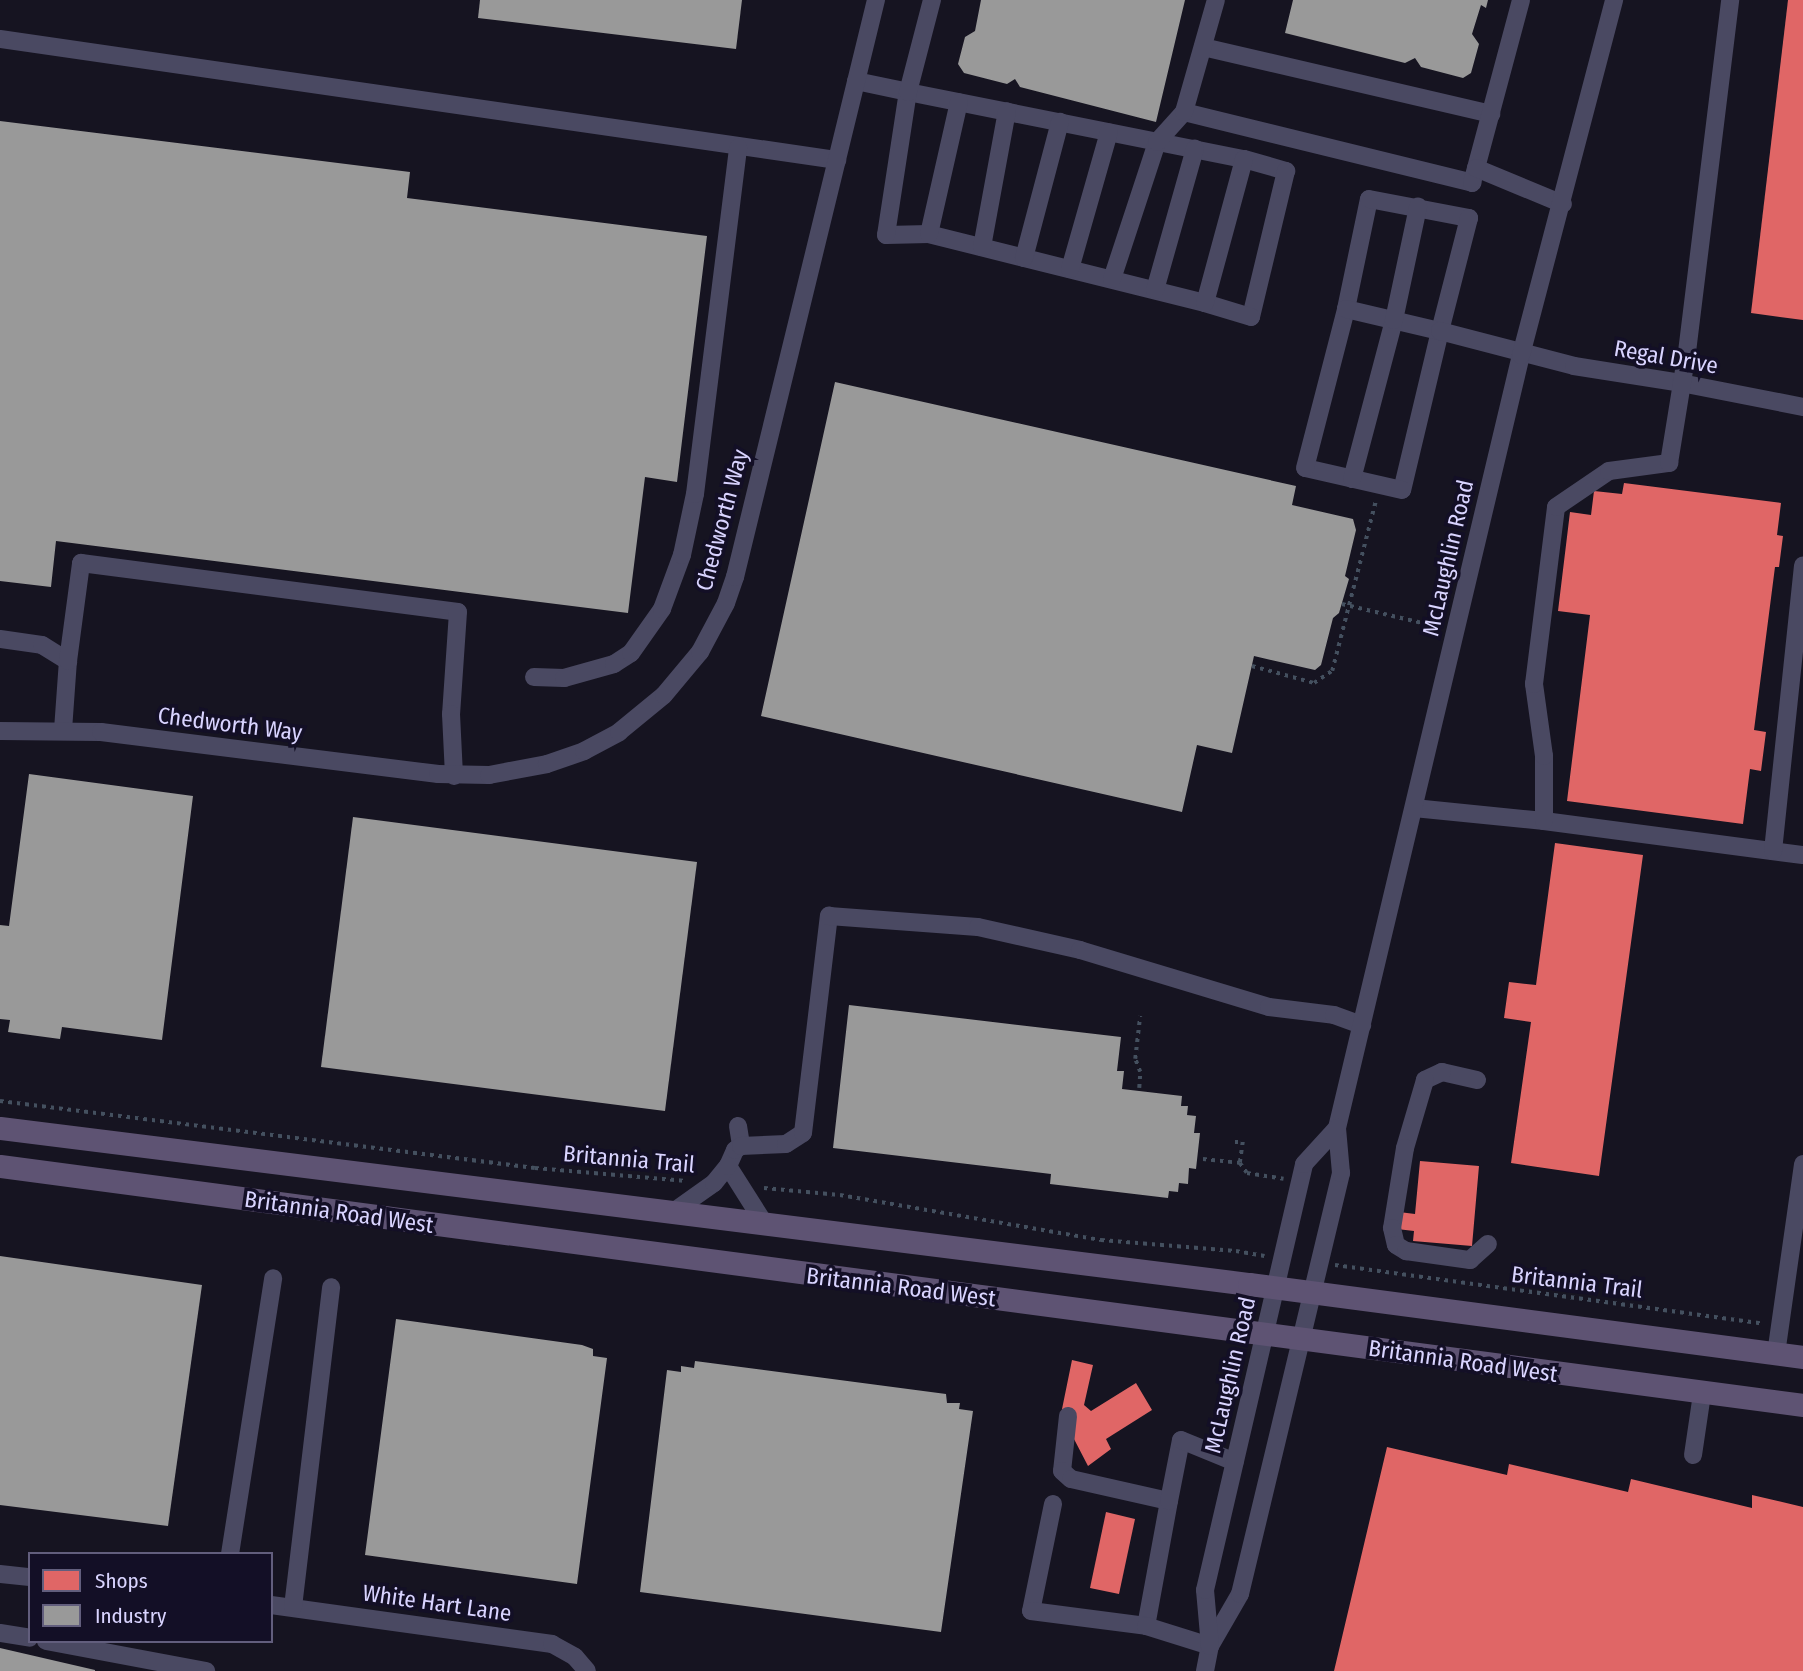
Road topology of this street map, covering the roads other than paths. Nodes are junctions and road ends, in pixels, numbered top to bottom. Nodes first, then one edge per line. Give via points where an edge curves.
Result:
1 (876, 0) edge
2 (932, 0) edge
3 (1216, 0) edge
4 (1521, 0) edge
5 (1614, 0) edge
6 (1730, 0) edge
7 (0, 39) edge
8 (1203, 47) junction
9 (856, 81) junction
10 (908, 92) junction
11 (959, 102) junction
12 (1007, 111) junction
13 (1184, 112) junction
14 (1490, 114) junction
15 (1060, 122) junction
16 (1109, 132) junction
17 (1157, 142) junction
18 (738, 148) junction
19 (1195, 149) junction
20 (1244, 159) junction
21 (837, 160) junction
22 (1476, 167) junction
23 (1563, 204) junction
24 (1418, 207) junction
25 (929, 234) junction
26 (982, 247) junction
27 (1024, 258) junction
28 (1070, 269) junction
29 (1112, 279) junction
30 (1155, 290) junction
31 (1205, 303) junction
32 (1346, 309) junction
33 (1394, 320) junction
34 (1440, 331) junction
35 (1521, 355) junction
36 (1681, 383) junction
37 (1803, 408) edge
38 (1352, 479) junction
39 (1803, 566) edge
40 (0, 639) edge
41 (68, 661) junction
42 (534, 677) dead end
43 (63, 730) junction
44 (0, 732) edge
45 (454, 776) junction
46 (1414, 808) junction
47 (1544, 821) junction
48 (1773, 851) junction
49 (1803, 855) edge
50 (1362, 1025) junction
51 (1477, 1080) dead end
52 (738, 1126) dead end
53 (0, 1128) edge
54 (1337, 1128) junction
55 (741, 1146) junction
56 (1803, 1164) edge
57 (0, 1166) edge
58 (728, 1166) junction
59 (673, 1212) junction
60 (764, 1223) junction
61 (1488, 1244) dead end
62 (273, 1278) dead end
63 (331, 1287) dead end
64 (1275, 1287) junction
65 (1312, 1292) junction
66 (1264, 1334) junction
67 (1301, 1339) junction
68 (1776, 1354) junction
69 (1803, 1357) edge
70 (1702, 1394) junction
71 (1803, 1405) edge
72 (1068, 1416) dead end
73 (1693, 1455) dead end
74 (1235, 1462) junction
75 (1169, 1501) junction
76 (1053, 1504) dead end
77 (230, 1552) edge
78 (0, 1574) edge
79 (28, 1577) edge
80 (273, 1605) edge
81 (293, 1607) junction
82 (1146, 1626) junction
83 (0, 1633) edge
84 (28, 1638) edge
85 (57, 1643) edge
86 (1210, 1646) junction
87 (206, 1671) edge
88 (587, 1671) edge
89 (1205, 1671) edge

1 - 9 street, Chedworth Way
2 - 10 street
3 - 8 street
4 - 14 street
5 - 23 street, McLaughlin Road
6 - 36 street
7 - 18 street
8 - 13 street
8 - 14 street
9 - 10 street
9 - 21 street, Chedworth Way
10 - 11 street
10 - 25 street via 886,235
11 - 12 street
11 - 25 street
12 - 15 street
12 - 26 street
13 - 17 street
13 - 22 street via 1472,183
14 - 22 street
15 - 16 street
15 - 27 street
16 - 17 street
16 - 28 street
17 - 19 street
17 - 29 street
18 - 21 street
18 - 42 street via 695,494 682,555 662,609 631,653 614,664 564,678
19 - 20 street
19 - 30 street
20 - 31 street
20 - 31 street via 1286,171 1251,317
21 - 45 street, Chedworth Way via 735,577 700,652 664,695 619,732 593,746 528,769
22 - 23 street
23 - 35 street, McLaughlin Road
24 - 32 street via 1369,200
24 - 33 street
24 - 34 street via 1469,218
25 - 26 street
26 - 27 street
27 - 28 street
28 - 29 street
29 - 30 street
30 - 31 street
32 - 33 street, Regal Drive
32 - 38 street via 1305,468
33 - 34 street, Regal Drive
33 - 38 street
34 - 35 street, Regal Drive
34 - 38 street via 1402,489
35 - 36 street, Regal Drive
35 - 46 street, McLaughlin Road
36 - 37 street, Regal Drive
36 - 47 street via 1669,463 1609,471 1556,507 1534,684 1544,756
39 - 48 street
40 - 41 street via 42,645
41 - 43 street
41 - 45 street via 81,564 458,612 452,714
43 - 44 street, Chedworth Way
43 - 45 street, Chedworth Way
46 - 47 street
46 - 50 street, McLaughlin Road
47 - 48 street
48 - 49 street
50 - 54 street, McLaughlin Road
50 - 55 street via 1334,1015 1269,1007 1080,950 978,927 829,916 803,1133 786,1144
51 - 61 street via 1442,1072 1425,1080 1405,1148 1392,1228 1396,1245 1406,1251 1471,1259
52 - 55 street
53 - 59 main road, Britannia Road West
54 - 64 street, McLaughlin Road via 1304,1164
54 - 65 street, McLaughlin Road via 1341,1173
55 - 58 street
56 - 68 street
57 - 66 main road, Britannia Road West
58 - 59 street via 714,1183
58 - 60 street
59 - 60 main road, Britannia Road West
60 - 64 main road, Britannia Road West
62 - 77 street
63 - 81 street
64 - 65 main road, Britannia Road West
64 - 66 street, McLaughlin Road
65 - 67 street, McLaughlin Road
65 - 68 main road, Britannia Road West
66 - 67 main road, Britannia Road West
66 - 74 street, McLaughlin Road
67 - 70 main road, Britannia Road West
67 - 86 street, McLaughlin Road via 1240,1594
68 - 69 main road, Britannia Road West
70 - 71 main road, Britannia Road West
70 - 73 street
72 - 75 street via 1062,1471 1071,1479
74 - 75 street via 1181,1440
74 - 86 street, McLaughlin Road via 1205,1590
75 - 82 street
76 - 82 street via 1031,1611
78 - 79 street
80 - 81 street, White Hart Lane
81 - 88 street, White Hart Lane via 552,1644 575,1657
82 - 86 street
83 - 84 street
85 - 87 street
86 - 89 street, McLaughlin Road

